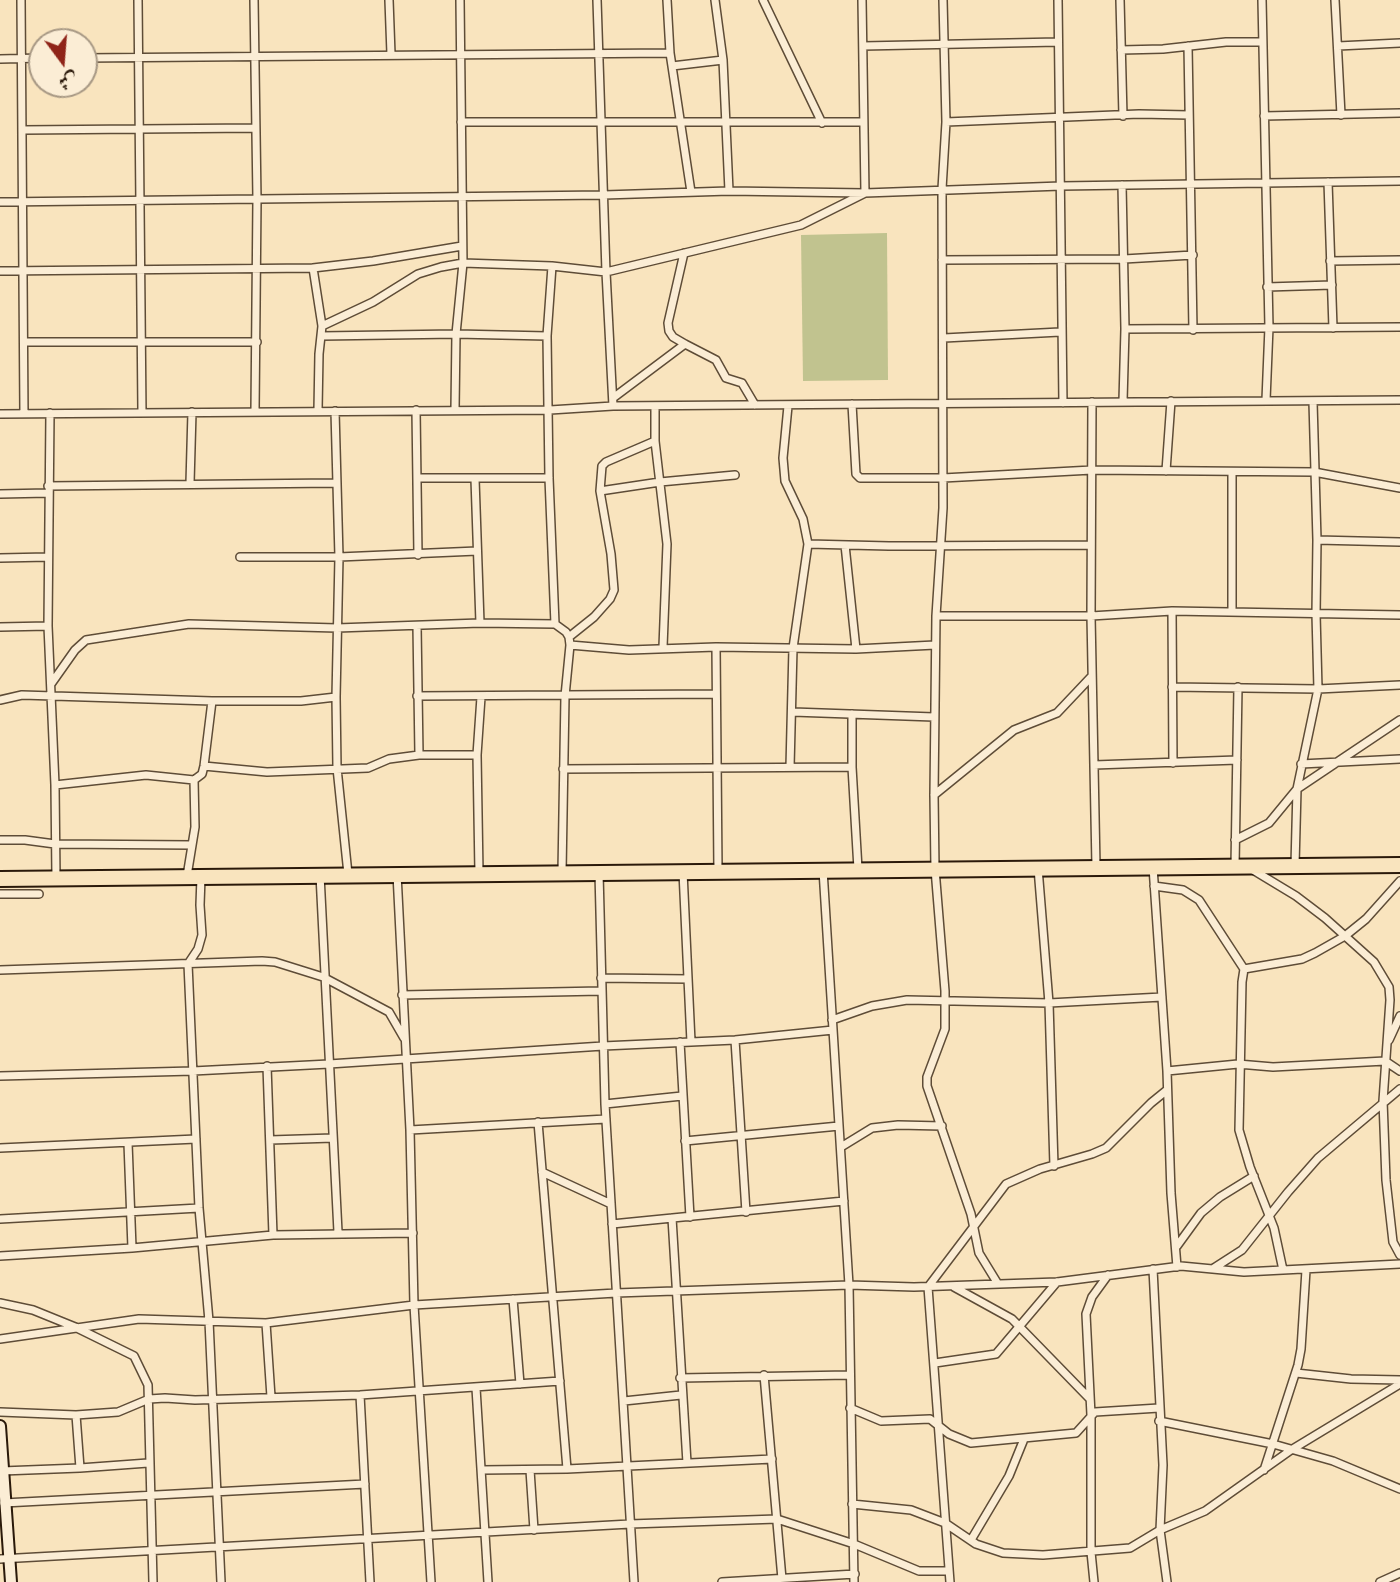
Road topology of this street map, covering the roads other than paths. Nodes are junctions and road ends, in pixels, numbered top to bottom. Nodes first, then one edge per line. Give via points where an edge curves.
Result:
1 (21, 0) edge
2 (138, 0) edge
3 (254, 0) edge
4 (388, 0) edge
5 (460, 0) edge
6 (597, 0) edge
7 (667, 0) edge
8 (715, 0) edge
9 (763, 0) edge
10 (862, 0) edge
11 (943, 0) edge
12 (1058, 0) edge
13 (1120, 0) edge
14 (1262, 0) edge
15 (1335, 0) edge
16 (1058, 41) junction
17 (1261, 42) junction
18 (945, 43) junction
19 (1400, 43) edge
20 (863, 46) junction
21 (1188, 46) junction
22 (1338, 46) junction
23 (1121, 50) junction
24 (670, 52) junction
25 (391, 54) junction
26 (598, 54) junction
27 (254, 56) junction
28 (460, 56) junction
29 (23, 58) junction
30 (28, 58) edge
31 (98, 58) edge
32 (137, 58) junction
33 (0, 59) edge
34 (723, 60) junction
35 (673, 66) junction
36 (1400, 113) edge
37 (1189, 115) junction
38 (1341, 115) junction
39 (1123, 116) junction
40 (1264, 117) junction
41 (1059, 118) junction
42 (461, 122) junction
43 (601, 122) junction
44 (681, 122) junction
45 (726, 122) junction
46 (863, 122) junction
47 (946, 122) junction
48 (822, 123) junction
49 (255, 128) junction
50 (140, 129) junction
51 (23, 130) junction
52 (1400, 181) edge
53 (1328, 182) junction
54 (1264, 184) junction
55 (1122, 185) junction
56 (1192, 185) junction
57 (1061, 186) junction
58 (942, 189) junction
59 (729, 191) junction
60 (691, 192) junction
61 (865, 193) junction
62 (462, 195) junction
63 (604, 195) junction
64 (257, 199) junction
65 (142, 200) junction
66 (0, 202) edge
67 (23, 202) junction
68 (462, 246) junction
69 (684, 253) junction
70 (1193, 255) junction
71 (1060, 258) junction
72 (1124, 258) junction
73 (942, 260) junction
74 (1400, 260) edge
75 (1330, 261) junction
76 (463, 263) junction
77 (552, 266) junction
78 (313, 268) junction
79 (255, 269) junction
80 (142, 270) junction
81 (0, 271) edge
82 (24, 272) junction
83 (606, 272) junction
84 (1332, 285) junction
85 (1268, 287) junction
86 (323, 326) junction
87 (1269, 327) junction
88 (1400, 327) edge
89 (1333, 328) junction
90 (1125, 329) junction
91 (1194, 330) junction
92 (1060, 332) junction
93 (456, 334) junction
94 (321, 336) junction
95 (547, 336) junction
96 (944, 338) junction
97 (143, 341) junction
98 (24, 342) junction
99 (257, 342) junction
100 (685, 344) junction
101 (1266, 400) junction
102 (1400, 400) edge
103 (1124, 401) junction
104 (1171, 401) junction
105 (613, 402) junction
106 (1092, 402) junction
107 (1313, 402) junction
108 (1063, 403) junction
109 (852, 404) junction
110 (944, 404) junction
111 (755, 405) junction
112 (788, 406) junction
113 (655, 407) junction
114 (455, 409) junction
115 (318, 410) junction
116 (416, 410) junction
117 (550, 410) junction
118 (255, 411) junction
119 (335, 411) junction
120 (142, 412) junction
121 (191, 412) junction
122 (50, 413) junction
123 (0, 414) edge
124 (24, 414) junction
125 (655, 442) junction
126 (1092, 470) junction
127 (1166, 471) junction
128 (1232, 472) junction
129 (1314, 472) junction
130 (735, 475) dead end
131 (417, 478) junction
132 (549, 478) junction
133 (943, 478) junction
134 (475, 479) junction
135 (660, 482) junction
136 (190, 483) junction
137 (335, 483) junction
138 (1400, 488) edge
139 (48, 489) junction
140 (600, 491) junction
141 (0, 494) edge
142 (1317, 540) junction
143 (1400, 542) edge
144 (808, 544) junction
145 (1091, 544) junction
146 (845, 545) junction
147 (941, 545) junction
148 (477, 551) junction
149 (418, 555) junction
150 (240, 557) dead end
151 (339, 557) junction
152 (0, 558) edge
153 (48, 558) junction
154 (1172, 611) junction
155 (1232, 612) junction
156 (1315, 614) junction
157 (1400, 615) edge
158 (936, 616) junction
159 (1091, 616) junction
160 (480, 623) junction
161 (555, 624) junction
162 (48, 626) junction
163 (417, 626) junction
164 (0, 627) edge
165 (337, 628) junction
166 (570, 641) junction
167 (935, 645) junction
168 (663, 647) junction
169 (716, 647) junction
170 (793, 648) junction
171 (856, 649) junction
172 (1092, 676) junction
173 (51, 684) junction
174 (1400, 685) edge
175 (1172, 687) junction
176 (1238, 687) junction
177 (1318, 689) junction
178 (715, 694) junction
179 (417, 696) junction
180 (565, 696) junction
181 (50, 697) junction
182 (336, 697) junction
183 (481, 697) junction
184 (0, 700) edge
185 (212, 701) junction
186 (793, 712) junction
187 (852, 714) junction
188 (934, 717) junction
189 (1400, 720) edge
190 (419, 755) junction
191 (477, 755) junction
192 (1400, 759) edge
193 (1237, 760) junction
194 (1173, 762) junction
195 (1339, 762) junction
196 (1301, 764) junction
197 (1094, 765) junction
198 (204, 766) junction
199 (715, 767) junction
200 (790, 767) junction
201 (852, 767) junction
202 (337, 768) junction
203 (562, 769) junction
204 (194, 780) junction
205 (55, 785) junction
206 (1297, 789) junction
207 (934, 795) junction
208 (0, 840) edge
209 (1235, 840) junction
210 (55, 844) junction
211 (192, 845) junction
212 (1294, 865) junction
213 (1400, 865) edge
214 (1096, 866) junction
215 (1153, 866) junction
216 (1241, 866) junction
217 (1038, 867) junction
218 (823, 869) junction
219 (858, 869) junction
220 (935, 869) junction
221 (718, 871) junction
222 (562, 872) junction
223 (599, 872) junction
224 (683, 872) junction
225 (479, 873) junction
226 (348, 874) junction
227 (397, 874) junction
228 (320, 875) junction
229 (194, 876) junction
230 (56, 878) junction
231 (0, 879) edge
232 (1400, 881) edge
233 (1154, 886) junction
234 (0, 894) edge
235 (39, 894) dead end
236 (1345, 936) junction
237 (188, 964) junction
238 (1244, 969) junction
239 (0, 970) edge
240 (323, 977) junction
241 (601, 978) junction
242 (688, 979) junction
243 (601, 991) junction
244 (402, 995) junction
245 (1162, 998) junction
246 (945, 1001) junction
247 (1049, 1003) junction
248 (1400, 1016) edge
249 (832, 1020) junction
250 (833, 1030) junction
251 (735, 1040) junction
252 (405, 1041) junction
253 (680, 1042) junction
254 (691, 1042) junction
255 (1386, 1045) junction
256 (603, 1046) junction
257 (406, 1059) junction
258 (1385, 1061) junction
259 (329, 1064) junction
260 (1242, 1064) junction
261 (267, 1066) junction
262 (193, 1071) junction
263 (1167, 1071) junction
264 (1400, 1071) edge
265 (0, 1076) edge
266 (1400, 1088) edge
267 (1167, 1090) junction
268 (682, 1096) junction
269 (1383, 1101) junction
270 (606, 1104) junction
271 (606, 1119) junction
272 (538, 1122) junction
273 (839, 1126) junction
274 (942, 1126) junction
275 (410, 1130) junction
276 (741, 1136) junction
277 (333, 1138) junction
278 (196, 1139) junction
279 (270, 1140) junction
280 (685, 1142) junction
281 (128, 1143) junction
282 (841, 1147) junction
283 (0, 1148) edge
284 (1054, 1166) junction
285 (542, 1172) junction
286 (1254, 1176) junction
287 (844, 1201) junction
288 (611, 1204) junction
289 (199, 1208) junction
290 (131, 1212) junction
291 (746, 1212) junction
292 (1269, 1216) junction
293 (690, 1217) junction
294 (672, 1218) junction
295 (0, 1219) edge
296 (612, 1224) junction
297 (974, 1229) junction
298 (338, 1232) junction
299 (413, 1233) junction
300 (273, 1235) junction
301 (201, 1243) junction
302 (1177, 1246) junction
303 (132, 1248) junction
304 (1400, 1255) edge
305 (0, 1256) edge
306 (1400, 1264) edge
307 (1177, 1267) junction
308 (1153, 1269) junction
309 (1214, 1269) junction
310 (1283, 1270) junction
311 (1306, 1270) junction
312 (1108, 1275) junction
313 (1057, 1282) junction
314 (998, 1284) junction
315 (849, 1285) junction
316 (952, 1286) junction
317 (928, 1287) junction
318 (676, 1292) junction
319 (616, 1293) junction
320 (553, 1297) junction
321 (513, 1299) junction
322 (0, 1303) edge
323 (414, 1305) junction
324 (209, 1321) junction
325 (266, 1323) junction
326 (1018, 1326) junction
327 (75, 1327) junction
328 (0, 1339) edge
329 (935, 1363) junction
330 (1296, 1373) junction
331 (849, 1374) junction
332 (764, 1375) junction
333 (680, 1378) junction
334 (560, 1381) junction
335 (1400, 1382) edge
336 (520, 1384) junction
337 (476, 1388) junction
338 (420, 1392) junction
339 (360, 1395) junction
340 (681, 1395) junction
341 (271, 1397) junction
342 (1089, 1398) junction
343 (149, 1399) junction
344 (213, 1399) junction
345 (624, 1401) junction
346 (850, 1408) junction
347 (1159, 1408) junction
348 (0, 1412) edge
349 (76, 1415) junction
350 (1091, 1415) junction
351 (1159, 1420) junction
352 (0, 1426) edge
353 (940, 1426) junction
354 (1024, 1439) junction
355 (1273, 1444) junction
356 (1291, 1450) junction
357 (772, 1459) junction
358 (148, 1463) junction
359 (687, 1463) junction
360 (627, 1466) junction
361 (80, 1468) junction
362 (567, 1469) junction
363 (482, 1470) junction
364 (530, 1470) junction
365 (2, 1471) edge
366 (1263, 1471) junction
367 (365, 1484) junction
368 (1400, 1489) edge
369 (218, 1490) junction
370 (149, 1495) junction
371 (2, 1496) edge
372 (852, 1504) junction
373 (777, 1519) junction
374 (945, 1523) junction
375 (630, 1524) junction
376 (1160, 1530) junction
377 (534, 1531) junction
378 (485, 1533) junction
379 (429, 1537) junction
380 (369, 1539) junction
381 (971, 1540) junction
382 (853, 1544) junction
383 (221, 1546) junction
384 (153, 1549) junction
385 (1091, 1552) junction
386 (4, 1559) edge
387 (948, 1571) junction
388 (1400, 1573) edge
389 (854, 1578) edge
390 (782, 1579) junction
391 (11, 1582) edge
392 (153, 1582) edge
393 (221, 1582) edge
394 (370, 1582) edge
395 (431, 1582) edge
396 (488, 1582) edge
397 (634, 1582) edge
398 (722, 1582) edge
399 (950, 1582) edge
400 (1094, 1582) edge
401 (1167, 1582) edge
402 (1380, 1582) edge

1 - 29 street
2 - 32 street
3 - 27 street
4 - 25 street
5 - 28 street
6 - 26 street
7 - 24 street
8 - 34 street
9 - 48 street
10 - 20 street
11 - 18 street
12 - 16 street
13 - 23 street
14 - 17 street
15 - 22 street
16 - 18 street
16 - 41 street
17 - 21 street
17 - 40 street
18 - 20 street
18 - 47 street
19 - 22 street
20 - 46 street
21 - 23 street
21 - 37 street
22 - 38 street
23 - 39 street
24 - 26 street
24 - 35 street
25 - 27 street
25 - 28 street
26 - 28 street
26 - 43 street
27 - 32 street
27 - 49 street
28 - 42 street
29 - 30 street
29 - 33 street
29 - 51 street
31 - 32 street
32 - 50 street
34 - 35 street
34 - 45 street
35 - 44 street
36 - 38 street
37 - 39 street
37 - 56 street
38 - 40 street
39 - 41 street
40 - 54 street
41 - 47 street
41 - 57 street
42 - 43 street
42 - 62 street
43 - 44 street
43 - 63 street
44 - 45 street
44 - 60 street
45 - 48 street
45 - 59 street
46 - 48 street
46 - 61 street
47 - 58 street
49 - 50 street
49 - 64 street
50 - 51 street
50 - 65 street
51 - 67 street
52 - 53 street
53 - 54 street
53 - 75 street
54 - 56 street
54 - 85 street
55 - 56 street
55 - 57 street
55 - 72 street
56 - 70 street
57 - 58 street
57 - 71 street
58 - 61 street
58 - 73 street
59 - 60 street
59 - 61 street
60 - 63 street
61 - 69 street via 801,225
62 - 63 street
62 - 64 street
62 - 68 street
63 - 83 street
64 - 65 street
64 - 79 street
65 - 67 street
65 - 80 street
66 - 67 street
67 - 82 street
68 - 76 street
68 - 78 street
69 - 83 street
69 - 100 street via 668,323 673,337
70 - 72 street
70 - 91 street
71 - 72 street
71 - 73 street
71 - 92 street
72 - 90 street
73 - 96 street
74 - 75 street
75 - 84 street
76 - 77 street
76 - 86 street via 418,274
76 - 93 street
77 - 83 street
77 - 95 street
78 - 79 street
78 - 86 street
79 - 80 street
79 - 99 street
80 - 82 street
80 - 97 street
81 - 82 street
82 - 98 street
83 - 105 street
84 - 85 street
84 - 89 street
85 - 87 street
86 - 94 street
87 - 89 street
87 - 91 street
87 - 101 street
88 - 89 street
90 - 91 street
90 - 103 street
92 - 96 street
92 - 108 street
93 - 94 street
93 - 95 street
93 - 114 street
94 - 115 street
95 - 117 street
96 - 110 street
97 - 98 street
97 - 99 street
97 - 120 street
98 - 124 street
99 - 118 street
100 - 105 street
100 - 111 street via 716,360 726,378 742,383
101 - 104 street
101 - 107 street
102 - 107 street
103 - 104 street
103 - 106 street
104 - 127 street
105 - 113 street
105 - 117 street
106 - 108 street
106 - 126 street
107 - 129 street
108 - 110 street
109 - 110 street
109 - 112 street
109 - 133 street via 859,478
110 - 133 street
111 - 112 street
111 - 113 street
112 - 144 street via 785,481 803,519
113 - 125 street
114 - 116 street
114 - 117 street
115 - 118 street
115 - 119 street
116 - 119 street
116 - 131 street
117 - 132 street
118 - 121 street
119 - 137 street
120 - 121 street
120 - 122 street
121 - 136 street
122 - 124 street
122 - 139 street
123 - 124 street
125 - 135 street
125 - 140 street via 604,463
126 - 127 street
126 - 133 street
126 - 145 street
127 - 128 street
128 - 129 street
128 - 155 street
129 - 138 street
129 - 142 street
130 - 135 street
131 - 134 street
131 - 149 street
132 - 134 street
132 - 161 street
133 - 147 street
134 - 148 street
135 - 140 street
135 - 168 street via 667,544
136 - 137 street
136 - 139 street
137 - 151 street
139 - 141 street
139 - 153 street
140 - 166 street via 614,590
142 - 143 street
142 - 156 street
144 - 146 street
144 - 170 street
145 - 147 street
145 - 159 street
146 - 147 street
146 - 171 street
147 - 158 street
148 - 149 street
148 - 160 street
149 - 151 street
150 - 151 street
151 - 165 street
152 - 153 street
153 - 162 street
154 - 155 street
154 - 159 street
154 - 175 street
155 - 156 street
156 - 157 street
156 - 177 street
158 - 159 street
158 - 167 street
159 - 172 street
160 - 161 street
160 - 163 street
161 - 166 street
162 - 164 street
162 - 173 street
163 - 165 street
163 - 179 street
165 - 173 street via 199,624 96,637 80,644
165 - 182 street
166 - 168 street via 613,650
166 - 180 street
167 - 171 street
167 - 188 street
168 - 169 street
169 - 170 street
169 - 178 street
170 - 171 street
170 - 186 street
172 - 197 street
172 - 207 street via 1056,713 1014,730
173 - 181 street
174 - 177 street
175 - 176 street
175 - 194 street
176 - 177 street
176 - 193 street
177 - 196 street
178 - 180 street
178 - 199 street
179 - 183 street
179 - 190 street
180 - 183 street
180 - 203 street
181 - 184 street via 22,695
181 - 185 street
181 - 205 street
182 - 185 street
182 - 202 street
183 - 191 street
185 - 198 street
186 - 187 street
186 - 200 street
187 - 188 street
187 - 201 street
188 - 207 street
189 - 195 street
190 - 191 street
190 - 202 street via 389,759 371,768
191 - 225 street
192 - 195 street
193 - 194 street
193 - 209 street
194 - 197 street
195 - 196 street
195 - 206 street
196 - 206 street
197 - 214 street
198 - 202 street via 267,772
198 - 204 street
199 - 200 street
199 - 203 street
199 - 221 street
200 - 201 street
201 - 219 street
202 - 226 street
203 - 222 street
204 - 205 street via 146,775
204 - 211 street
205 - 210 street
206 - 209 street via 1273,821
206 - 212 street
207 - 220 street
208 - 210 street
209 - 216 street
210 - 211 street
210 - 230 street
211 - 229 street
212 - 213 highway
212 - 216 highway
214 - 215 highway
214 - 217 highway
215 - 216 highway
215 - 233 street
216 - 236 street via 1296,896
217 - 220 highway
217 - 247 street
218 - 219 highway
218 - 221 highway
218 - 249 street
219 - 220 highway
220 - 246 street
221 - 224 highway
222 - 223 highway
222 - 225 highway
223 - 224 highway
223 - 241 street
224 - 242 street
225 - 227 highway
226 - 227 highway
226 - 228 highway
227 - 244 street
228 - 229 highway
228 - 240 street
229 - 230 highway
229 - 237 street via 202,935
230 - 231 highway
232 - 236 street via 1380,906
233 - 238 street via 1183,890 1199,900
233 - 245 street
234 - 235 street
236 - 238 street via 1308,957
236 - 255 street via 1374,961 1389,987
237 - 239 street
237 - 240 street via 262,961
237 - 262 street
238 - 260 street
240 - 252 street via 388,1012
240 - 259 street
241 - 242 street
241 - 243 street
242 - 254 street
243 - 244 street
243 - 256 street
244 - 252 street
245 - 247 street
245 - 263 street
246 - 247 street
246 - 249 street via 889,1003
246 - 274 street via 945,1029 927,1077 930,1099
247 - 284 street
248 - 255 street
249 - 250 street
250 - 251 street
250 - 273 street
251 - 254 street
251 - 276 street
252 - 257 street
253 - 254 street
253 - 256 street
253 - 268 street
255 - 258 street
256 - 257 street
256 - 270 street
257 - 259 street
257 - 275 street
258 - 260 street via 1273,1067
258 - 264 street
258 - 269 street
259 - 261 street
259 - 277 street
260 - 263 street
260 - 286 street via 1239,1130
261 - 262 street
261 - 279 street
262 - 265 street
262 - 278 street
263 - 267 street
266 - 269 street
267 - 284 street via 1105,1148
267 - 302 street
268 - 270 street
268 - 280 street
269 - 292 street via 1318,1158
269 - 304 street via 1387,1193 1393,1242
270 - 271 street
271 - 272 street
271 - 288 street
272 - 275 street
272 - 285 street
273 - 276 street
273 - 282 street
274 - 282 street via 872,1128
274 - 297 street
275 - 299 street
276 - 280 street
276 - 291 street
277 - 279 street
277 - 298 street
278 - 281 street
278 - 289 street
279 - 300 street
280 - 293 street
281 - 283 street
281 - 290 street
282 - 287 street
284 - 297 street via 1006,1184
285 - 288 street
285 - 320 street
286 - 292 street
286 - 302 street via 1201,1213
287 - 291 street
287 - 315 street
288 - 296 street
289 - 290 street
289 - 301 street
290 - 295 street
290 - 303 street
291 - 293 street
292 - 309 street via 1239,1252
292 - 310 street
293 - 294 street
294 - 296 street
294 - 318 street
296 - 319 street
297 - 314 street via 979,1253
297 - 317 street
298 - 299 street
298 - 300 street
299 - 323 street
300 - 301 street
301 - 303 street
301 - 324 street
302 - 307 street
303 - 305 street
306 - 311 street
307 - 308 street
307 - 309 street
308 - 312 street
308 - 347 street
309 - 310 street
310 - 311 street
311 - 330 street
312 - 313 street
312 - 342 street via 1086,1314
313 - 314 street
313 - 326 street
314 - 316 street
315 - 317 street
315 - 318 street
315 - 331 street
316 - 317 street
316 - 326 street via 1004,1313
317 - 329 street
318 - 319 street
318 - 333 street
319 - 320 street
319 - 345 street
320 - 321 street
320 - 334 street
321 - 323 street
321 - 336 street
322 - 327 street
323 - 325 street
323 - 338 street
324 - 325 street
324 - 327 street via 139,1319
324 - 344 street
325 - 341 street
326 - 329 street via 996,1354
326 - 342 street
327 - 328 street
327 - 343 street via 134,1356 146,1378
329 - 353 street
330 - 335 street
330 - 355 street
331 - 332 street
331 - 346 street
332 - 333 street
332 - 357 street
333 - 340 street
334 - 336 street
334 - 362 street
335 - 356 street
336 - 337 street
337 - 338 street
337 - 363 street
338 - 339 street
338 - 379 street
339 - 341 street
339 - 367 street
340 - 345 street
340 - 359 street
341 - 344 street
342 - 350 street
343 - 344 street
343 - 349 street via 118,1412
343 - 358 street
344 - 369 street
345 - 360 street
346 - 353 street via 881,1421 926,1418
346 - 372 street
347 - 350 street
347 - 351 street
348 - 349 street
349 - 361 street
350 - 354 street via 1076,1433
350 - 385 street
351 - 355 street
351 - 376 street via 1164,1481
352 - 365 street
353 - 354 street via 971,1443
353 - 374 street
354 - 381 street via 1009,1476
355 - 356 street
355 - 366 street
356 - 366 street
356 - 368 street via 1338,1463
357 - 359 street
357 - 373 street
358 - 361 street
358 - 370 street
359 - 360 street
360 - 362 street
360 - 375 street
361 - 365 street
362 - 364 street
363 - 364 street
363 - 378 street
364 - 377 street
365 - 371 street
366 - 376 street via 1205,1511
367 - 369 street
367 - 380 street
369 - 370 street
369 - 383 street
370 - 371 street
370 - 384 street
371 - 386 street
372 - 374 street via 911,1510
372 - 382 street
373 - 375 street
373 - 382 street
373 - 390 street
374 - 381 street
374 - 387 street
375 - 377 street
375 - 397 street
376 - 385 street via 1130,1548
376 - 401 street
377 - 378 street
378 - 379 street
378 - 396 street
379 - 380 street
379 - 395 street
380 - 383 street
380 - 394 street
381 - 385 street via 1003,1553
382 - 387 street via 919,1571
382 - 389 street
383 - 384 street
383 - 393 street
384 - 386 street
384 - 392 street
385 - 400 street
386 - 391 street
387 - 399 street
388 - 402 street
389 - 390 street
390 - 398 street

